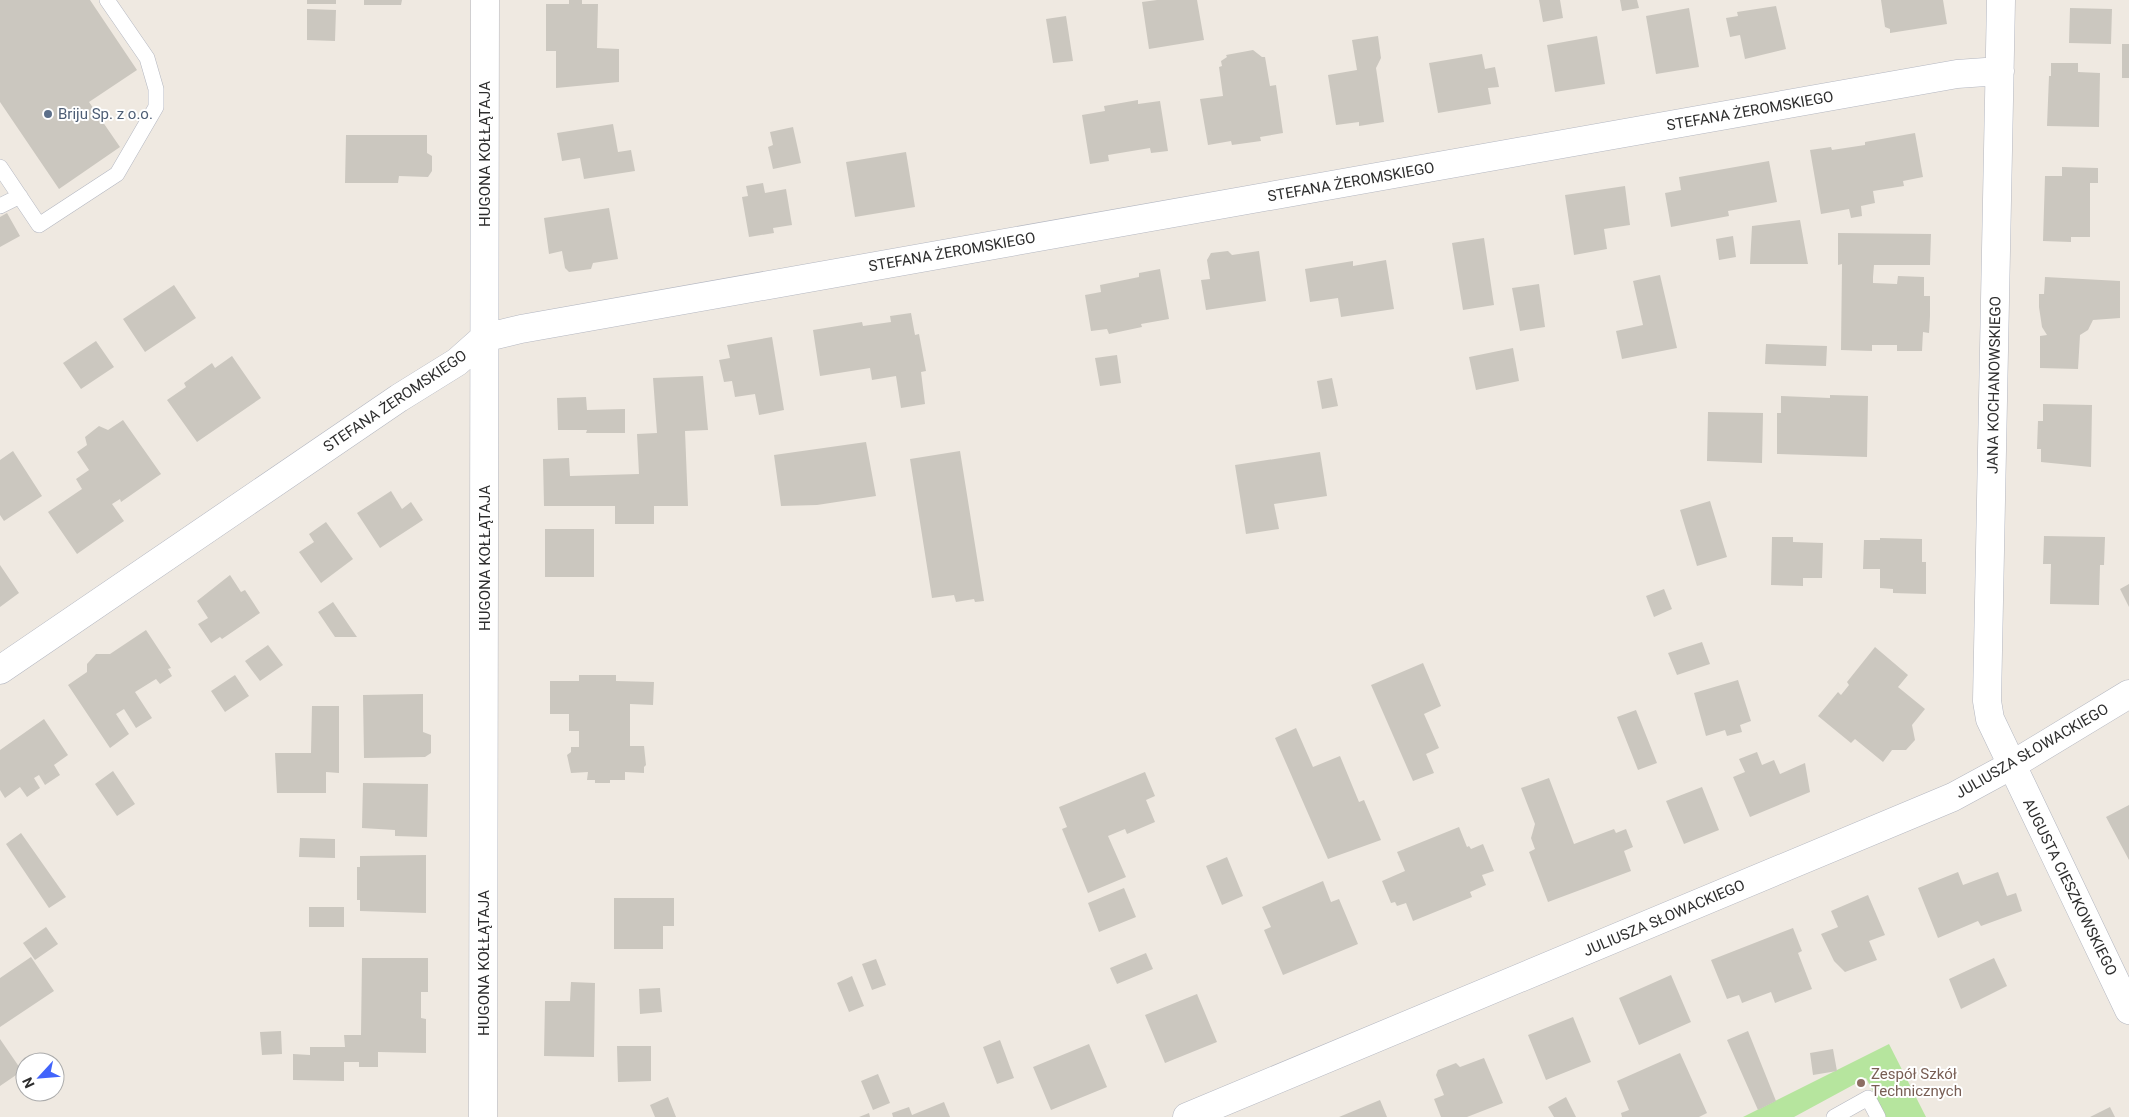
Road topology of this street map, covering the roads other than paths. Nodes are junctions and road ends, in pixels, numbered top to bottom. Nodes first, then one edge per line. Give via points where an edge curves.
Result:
1 (107, 0) edge
2 (485, 0) edge
3 (2002, 0) edge
4 (2000, 71) junction
5 (0, 167) edge
6 (20, 196) junction
7 (0, 206) edge
8 (484, 338) junction
9 (0, 670) edge
10 (2129, 694) edge
11 (2012, 765) junction
12 (2129, 1010) edge
13 (483, 1117) edge
14 (1187, 1117) edge
15 (1834, 1117) edge
16 (1878, 1117) edge

1 - 6 lane via 147,58 156,89 156,107 117,174 39,225
2 - 8 street, HUGONA KOŁŁĄTAJA
3 - 4 street, JANA KOCHANOWSKIEGO
4 - 8 street, STEFANA ŻEROMSKIEGO via 1957,74 818,275
4 - 11 street, JANA KOCHANOWSKIEGO via 1987,701 1990,719
5 - 6 lane
6 - 7 lane
8 - 9 street, STEFANA ŻEROMSKIEGO via 458,362 399,398
8 - 13 street, HUGONA KOŁŁĄTAJA
10 - 11 street, JULIUSZA SŁOWACKIEGO
11 - 12 street, AUGUSTA CIESZKOWSKIEGO
11 - 14 street, JULIUSZA SŁOWACKIEGO via 1953,797
15 - 16 lane via 1868,1098

